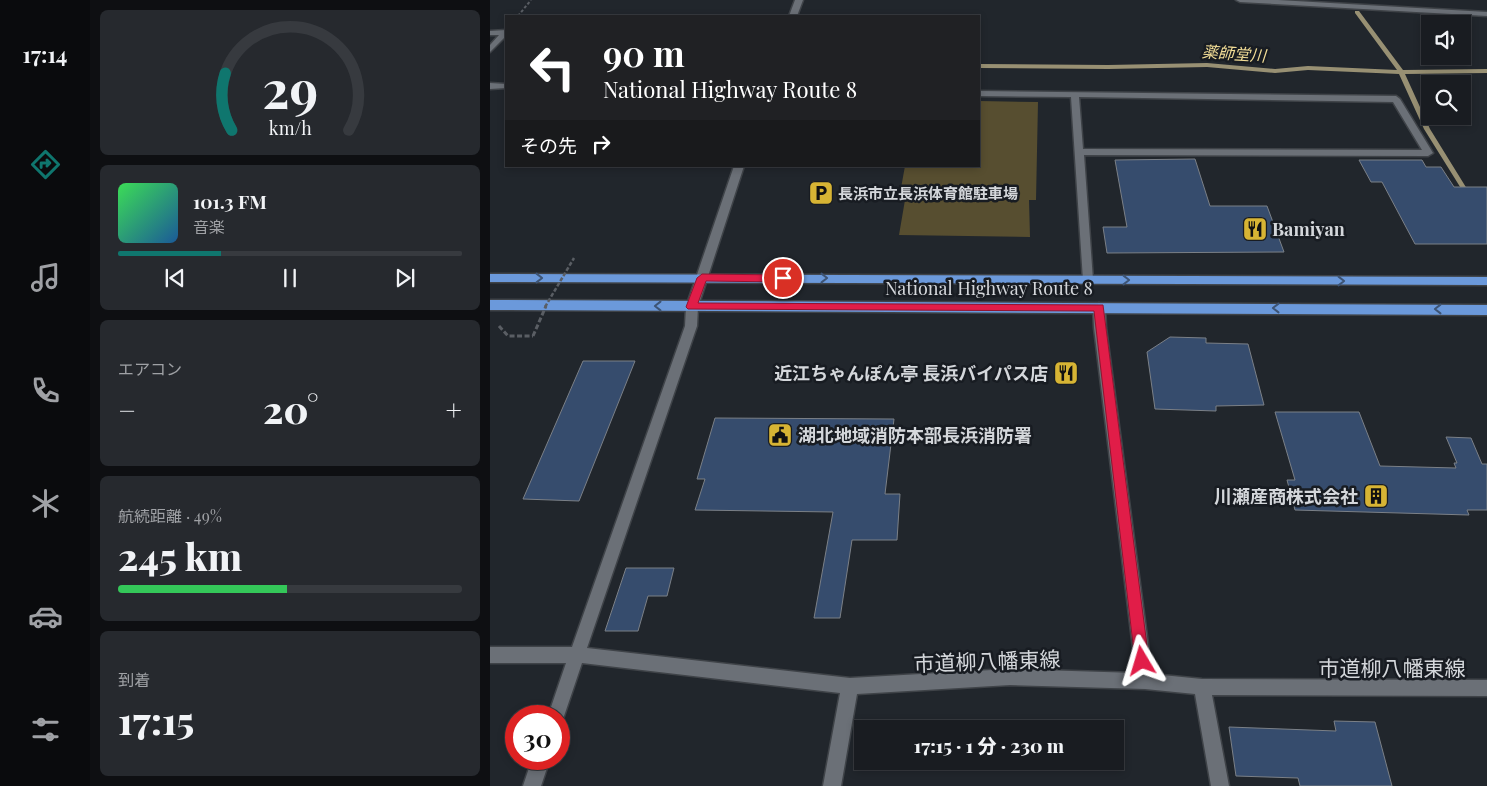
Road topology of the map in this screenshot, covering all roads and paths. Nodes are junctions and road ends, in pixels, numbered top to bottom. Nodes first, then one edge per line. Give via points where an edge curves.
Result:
1 (531, 0) edge
2 (799, 0) edge
3 (1240, 0) edge
4 (1487, 14) edge
5 (519, 15) edge
6 (793, 15) edge
7 (505, 32) edge
8 (490, 33) edge
9 (505, 33) edge
10 (490, 50) edge
11 (490, 86) edge
12 (505, 86) edge
13 (980, 93) edge
14 (1075, 94) junction
15 (1081, 152) junction
16 (739, 167) edge
17 (574, 258) dead end
18 (490, 278) edge
19 (702, 278) junction
20 (1088, 280) junction
21 (1487, 281) edge
22 (490, 305) edge
23 (692, 307) junction
24 (1099, 307) junction
25 (1487, 310) edge
26 (499, 326) dead end
27 (578, 654) junction
28 (490, 655) edge
29 (1145, 680) junction
30 (850, 686) junction
31 (1202, 687) junction
32 (1487, 688) edge
33 (560, 705) edge
34 (537, 770) edge
35 (532, 786) edge
36 (832, 786) edge
37 (1220, 786) edge

1 - 5 path
2 - 6 street
3 - 4 street
7 - 8 street
9 - 10 street
11 - 12 street
13 - 14 street
14 - 15 street
14 - 15 street via 1396,99 1428,153
15 - 20 street
16 - 19 street
17 - 26 path, bridge via 540,316 533,336 508,336
18 -> 19 highway, National Highway Route 8
19 -> 20 highway, National Highway Route 8
19 - 23 street
20 -> 21 highway, National Highway Route 8
23 -> 22 highway, National Highway Route 8
23 - 24 highway, National Highway Route 8
23 - 27 street via 691,326
25 -> 24 highway, National Highway Route 8
24 - 29 street
27 - 28 street, 市道柳八幡東線
27 - 30 street, 市道柳八幡東線
27 - 33 street
29 - 30 street, 市道柳八幡東線 via 1010,677
29 - 31 street, 市道柳八幡東線
30 - 36 street
31 - 32 street, 市道柳八幡東線
31 - 37 street
34 - 35 street

